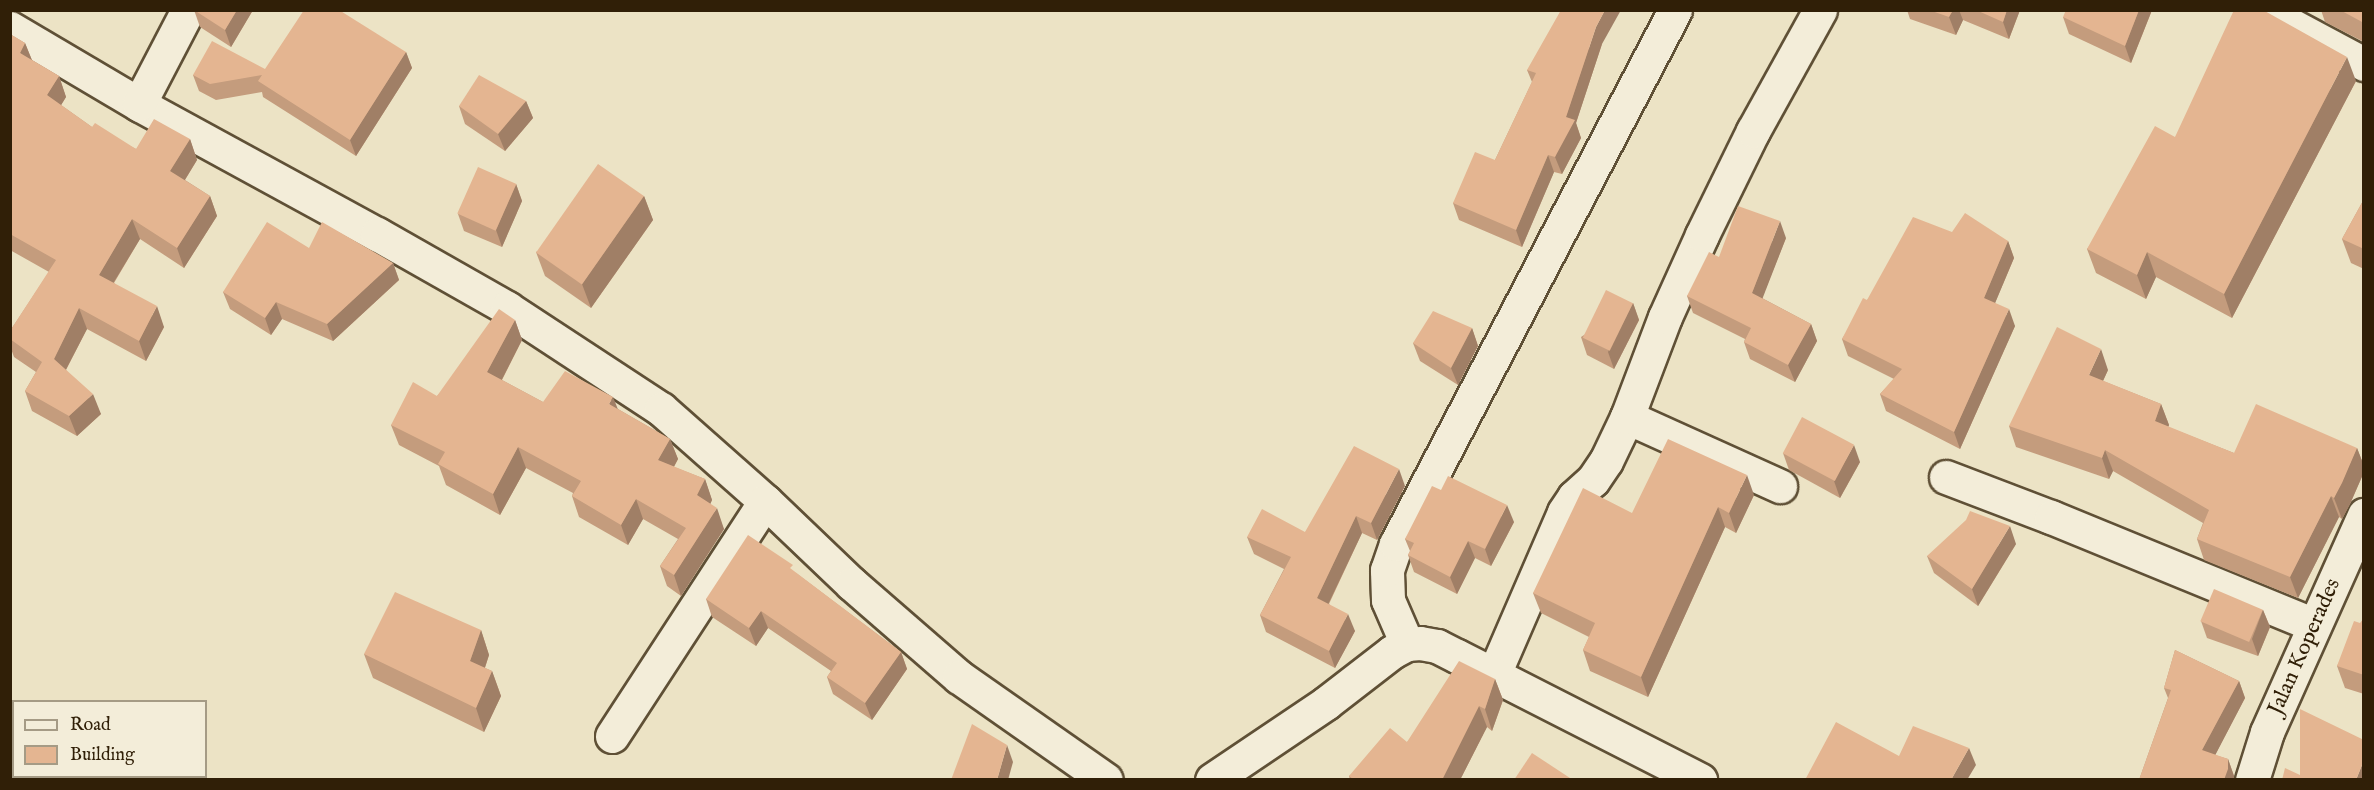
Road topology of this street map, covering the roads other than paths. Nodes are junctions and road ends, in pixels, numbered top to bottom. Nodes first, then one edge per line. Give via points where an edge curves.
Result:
1 (188, 10) edge
2 (1675, 10) edge
3 (1820, 10) edge
4 (2263, 10) edge
5 (10, 28) edge
6 (2364, 64) edge
7 (139, 104) junction
8 (1627, 417) junction
9 (1946, 477) dead end
10 (1780, 486) dead end
11 (765, 501) junction
12 (2364, 515) edge
13 (2314, 625) junction
14 (1407, 644) junction
15 (1494, 674) junction
16 (612, 736) dead end
17 (1106, 780) edge
18 (1212, 780) edge
19 (1700, 780) edge
20 (2252, 780) edge

1 - 7 street
2 - 14 street via 1396,544 1387,570 1388,600
3 - 8 street via 1753,131 1702,235
4 - 6 street
5 - 7 street
7 - 11 street via 377,234 563,344 661,409
8 - 10 street
8 - 15 street via 1602,468 1564,512
9 - 13 street
11 - 16 street
11 - 17 street via 852,584 959,677
12 - 13 street, Jalan Koperades
13 - 20 street, Jalan Koperades via 2267,732
14 - 15 street via 1437,646
14 - 18 street
15 - 19 street

